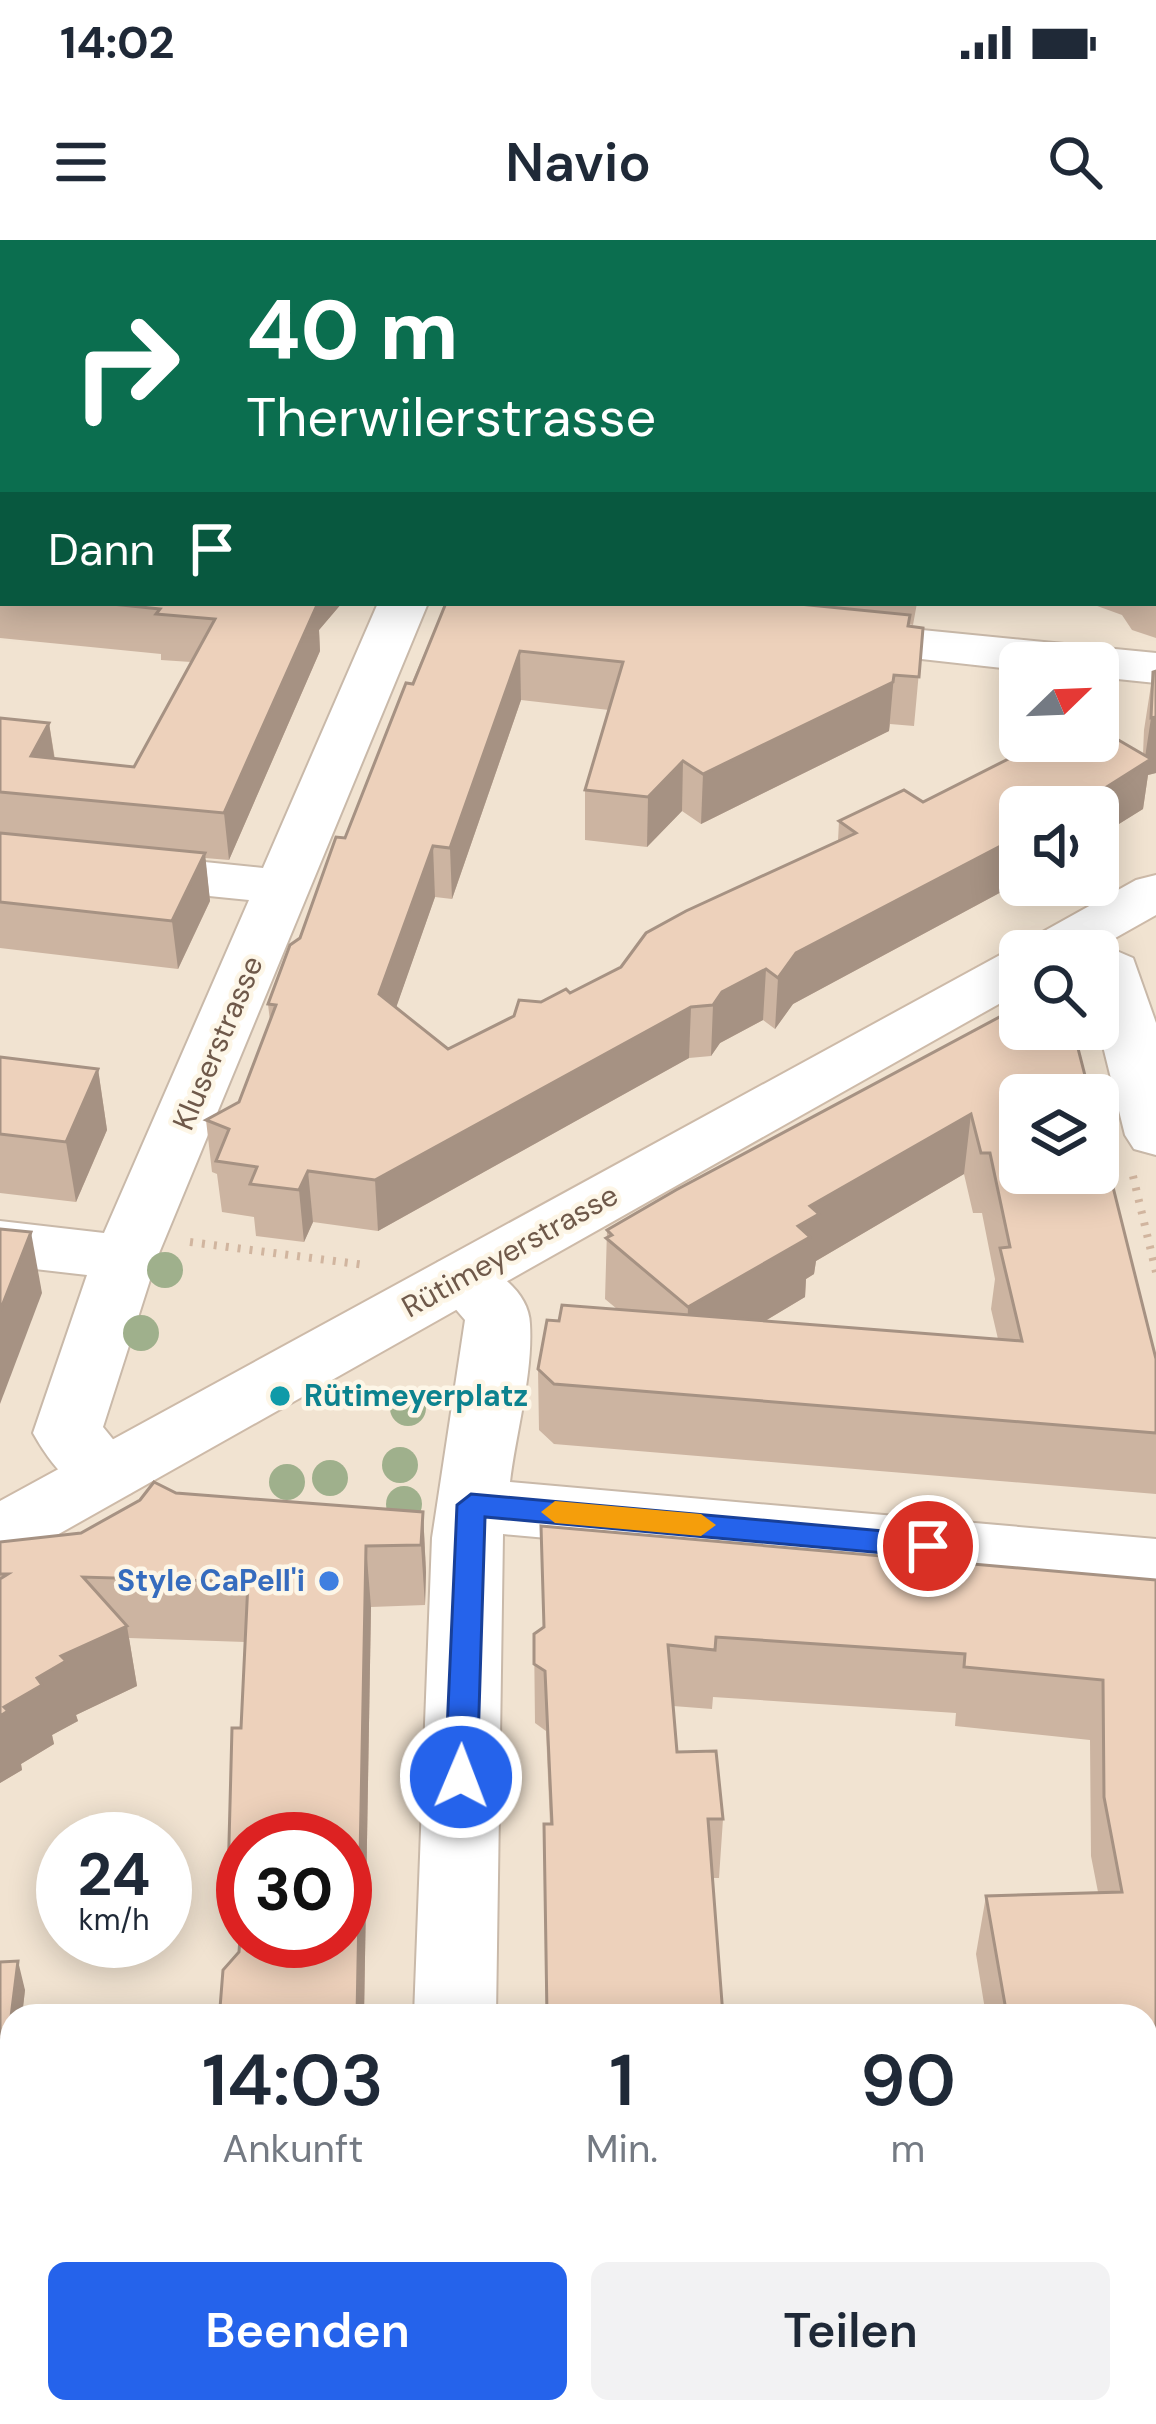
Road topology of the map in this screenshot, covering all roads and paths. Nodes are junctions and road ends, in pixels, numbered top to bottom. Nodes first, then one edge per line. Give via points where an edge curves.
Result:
1 (403, 606) edge
2 (776, 631) edge
3 (1156, 668) edge
4 (0, 858) edge
5 (286, 887) junction
6 (1156, 892) edge
7 (1100, 930) edge
8 (999, 989) edge
9 (1119, 993) edge
10 (1156, 1135) edge
11 (0, 1243) edge
12 (130, 1247) junction
13 (461, 1278) junction
14 (106, 1475) junction
15 (471, 1505) junction
16 (0, 1534) edge
17 (1156, 1567) edge
18 (455, 2004) edge

1 - 5 street, Kluserstrasse
2 - 3 street
4 - 5 street
5 - 12 street, Kluserstrasse
6 - 7 street, Rütimeyerstrasse
8 - 13 street, Rütimeyerstrasse
9 - 10 street
11 - 12 street
12 - 13 path
12 - 14 street, Kluserstrasse via 67,1433
13 - 14 street, Rütimeyerstrasse
13 - 15 street via 498,1320
14 - 16 street, Rütimeyerstrasse
15 - 17 street
15 - 18 street

